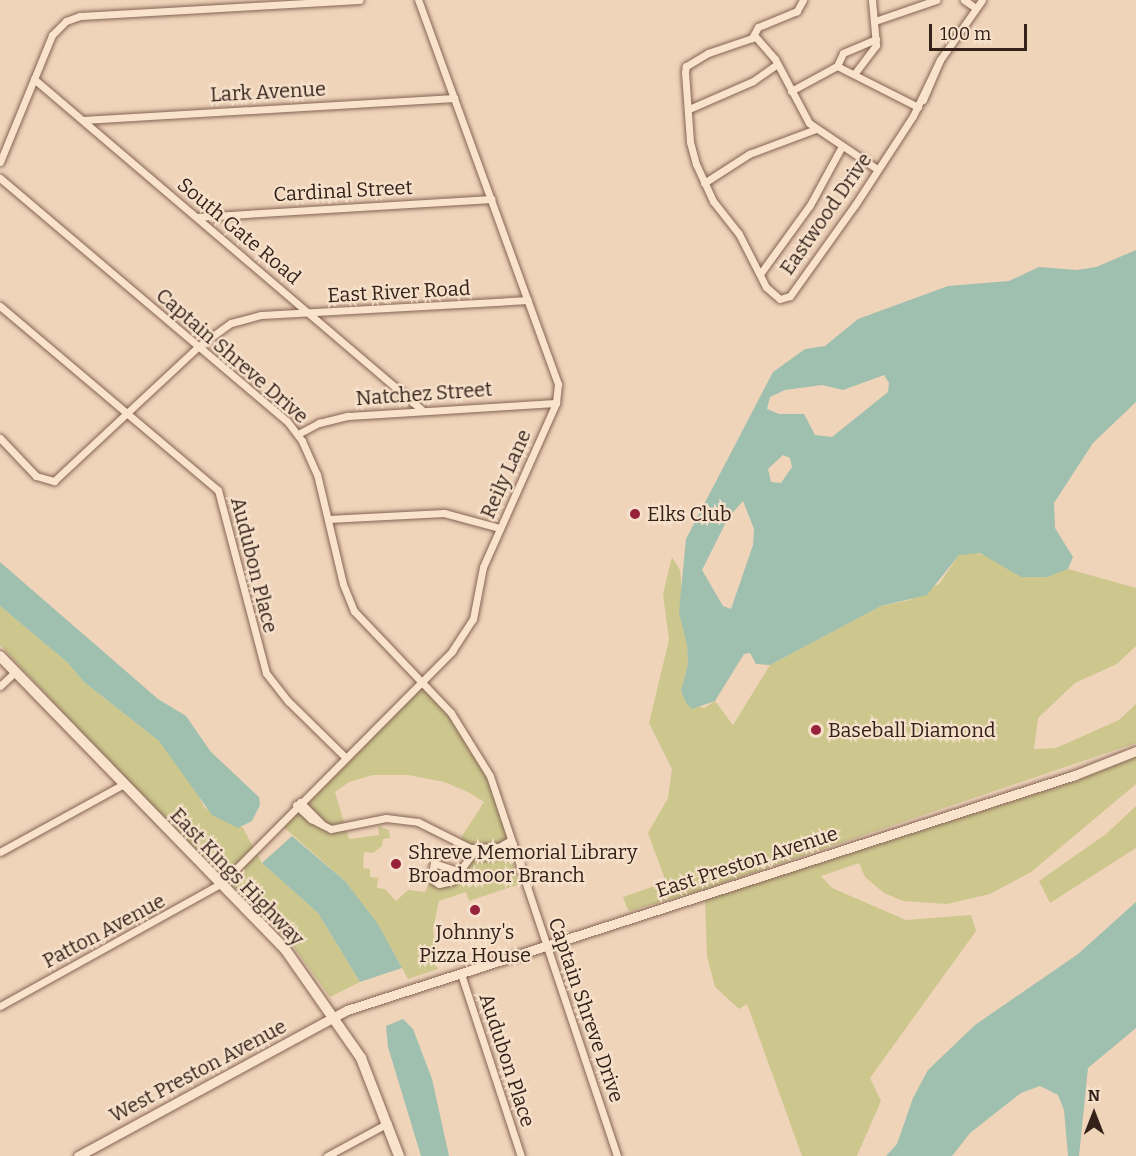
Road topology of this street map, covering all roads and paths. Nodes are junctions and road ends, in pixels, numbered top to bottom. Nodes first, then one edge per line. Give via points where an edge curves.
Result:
1 (360, 0) edge
2 (418, 0) edge
3 (803, 0) edge
4 (872, 0) edge
5 (936, 0) edge
6 (964, 0) edge
7 (982, 0) edge
8 (250, 3) edge
9 (976, 8) junction
10 (875, 21) junction
11 (754, 34) junction
12 (876, 39) junction
13 (777, 64) junction
14 (837, 66) junction
15 (855, 74) junction
16 (34, 79) junction
17 (791, 91) junction
18 (454, 98) junction
19 (918, 107) junction
20 (689, 109) junction
21 (83, 120) junction
22 (816, 129) junction
23 (842, 146) junction
24 (0, 162) edge
25 (877, 169) junction
26 (0, 177) edge
27 (704, 183) junction
28 (491, 199) junction
29 (197, 217) junction
30 (760, 274) junction
31 (528, 300) junction
32 (0, 306) edge
33 (311, 313) junction
34 (199, 346) junction
35 (555, 403) junction
36 (422, 410) junction
37 (128, 414) junction
38 (298, 434) junction
39 (0, 438) edge
40 (327, 519) junction
41 (500, 528) junction
42 (0, 656) edge
43 (15, 672) junction
44 (420, 680) junction
45 (0, 686) edge
46 (1136, 751) edge
47 (345, 757) junction
48 (122, 785) junction
49 (298, 804) junction
50 (511, 840) junction
51 (514, 849) junction
52 (472, 850) junction
53 (0, 852) edge
54 (458, 871) dead end
55 (222, 883) junction
56 (548, 945) junction
57 (461, 974) junction
58 (0, 1006) edge
59 (334, 1016) junction
60 (388, 1123) junction
61 (78, 1156) edge
62 (327, 1156) edge
63 (399, 1156) edge
64 (521, 1156) edge
65 (617, 1156) edge

1 - 8 street
2 - 18 street, Reily Lane
3 - 11 street, Eastwood Drive via 797,11 758,27
4 - 10 street
5 - 10 street
6 - 9 street
7 - 9 street, Eastwood Drive
8 - 16 street via 75,18 52,35
9 - 19 street, Eastwood Drive via 940,60 931,88
10 - 12 street
11 - 13 street
11 - 20 street, Eastwood Drive via 686,66
12 - 14 street via 843,53
12 - 15 street via 875,48
13 - 17 street
13 - 20 street via 753,81
14 - 15 street
14 - 17 street
15 - 19 street
16 - 21 street, South Gate Road
16 - 24 street
17 - 22 street via 804,117
18 - 21 street, Lark Avenue
18 - 28 street, Reily Lane
19 - 25 street, Eastwood Drive
20 - 27 street, Eastwood Drive via 690,142
21 - 29 street, South Gate Road
22 - 23 street
22 - 27 street via 749,154
23 - 25 street
23 - 30 street via 810,205
25 - 30 street, Eastwood Drive via 789,297 770,293
26 - 34 street, Captain Shreve Drive
27 - 30 street, Eastwood Drive
28 - 29 street, Cardinal Street
28 - 31 street, Reily Lane
29 - 33 street, South Gate Road
31 - 33 street, East River Road
31 - 35 street, Reily Lane via 556,375
32 - 37 street, Audubon Place
33 - 34 street, East River Road via 246,318 217,330
33 - 36 street, South Gate Road
34 - 37 street, East River Road
34 - 38 street, Captain Shreve Drive
35 - 36 street, Natchez Street
35 - 41 street, Reily Lane
36 - 38 street, Natchez Street via 335,418
37 - 39 street, East River Road via 54,481 36,476
37 - 47 street, Audubon Place via 220,493 266,674
38 - 40 street, Captain Shreve Drive via 313,463
40 - 41 street via 444,513
40 - 44 street, Captain Shreve Drive via 354,611
41 - 44 street, Reily Lane via 483,567 467,631 452,651
42 - 43 main road, East Kings Highway
43 - 45 street
43 - 48 main road, East Kings Highway
44 - 47 street, Reily Lane
44 - 50 street, Captain Shreve Drive via 451,712 478,752 500,800
46 - 56 street, East Preston Avenue via 1075,775
47 - 49 street, Reily Lane
48 - 53 street
48 - 55 main road, East Kings Highway
49 - 52 street via 331,829 386,818 418,822
49 - 55 street, Reily Lane
50 - 51 street, Captain Shreve Drive
50 - 52 street via 500,847
51 - 52 street via 492,856
51 - 56 street, Captain Shreve Drive
52 - 54 street
55 - 58 street, Patton Avenue
55 - 59 main road, East Kings Highway via 285,949
56 - 57 street, East Preston Avenue
56 - 65 street, Captain Shreve Drive
57 - 59 street, East Preston Avenue
57 - 64 street, Audubon Place
59 - 60 main road, East Kings Highway via 364,1064
59 - 61 street, West Preston Avenue
60 - 62 street
60 - 63 main road, East Kings Highway

